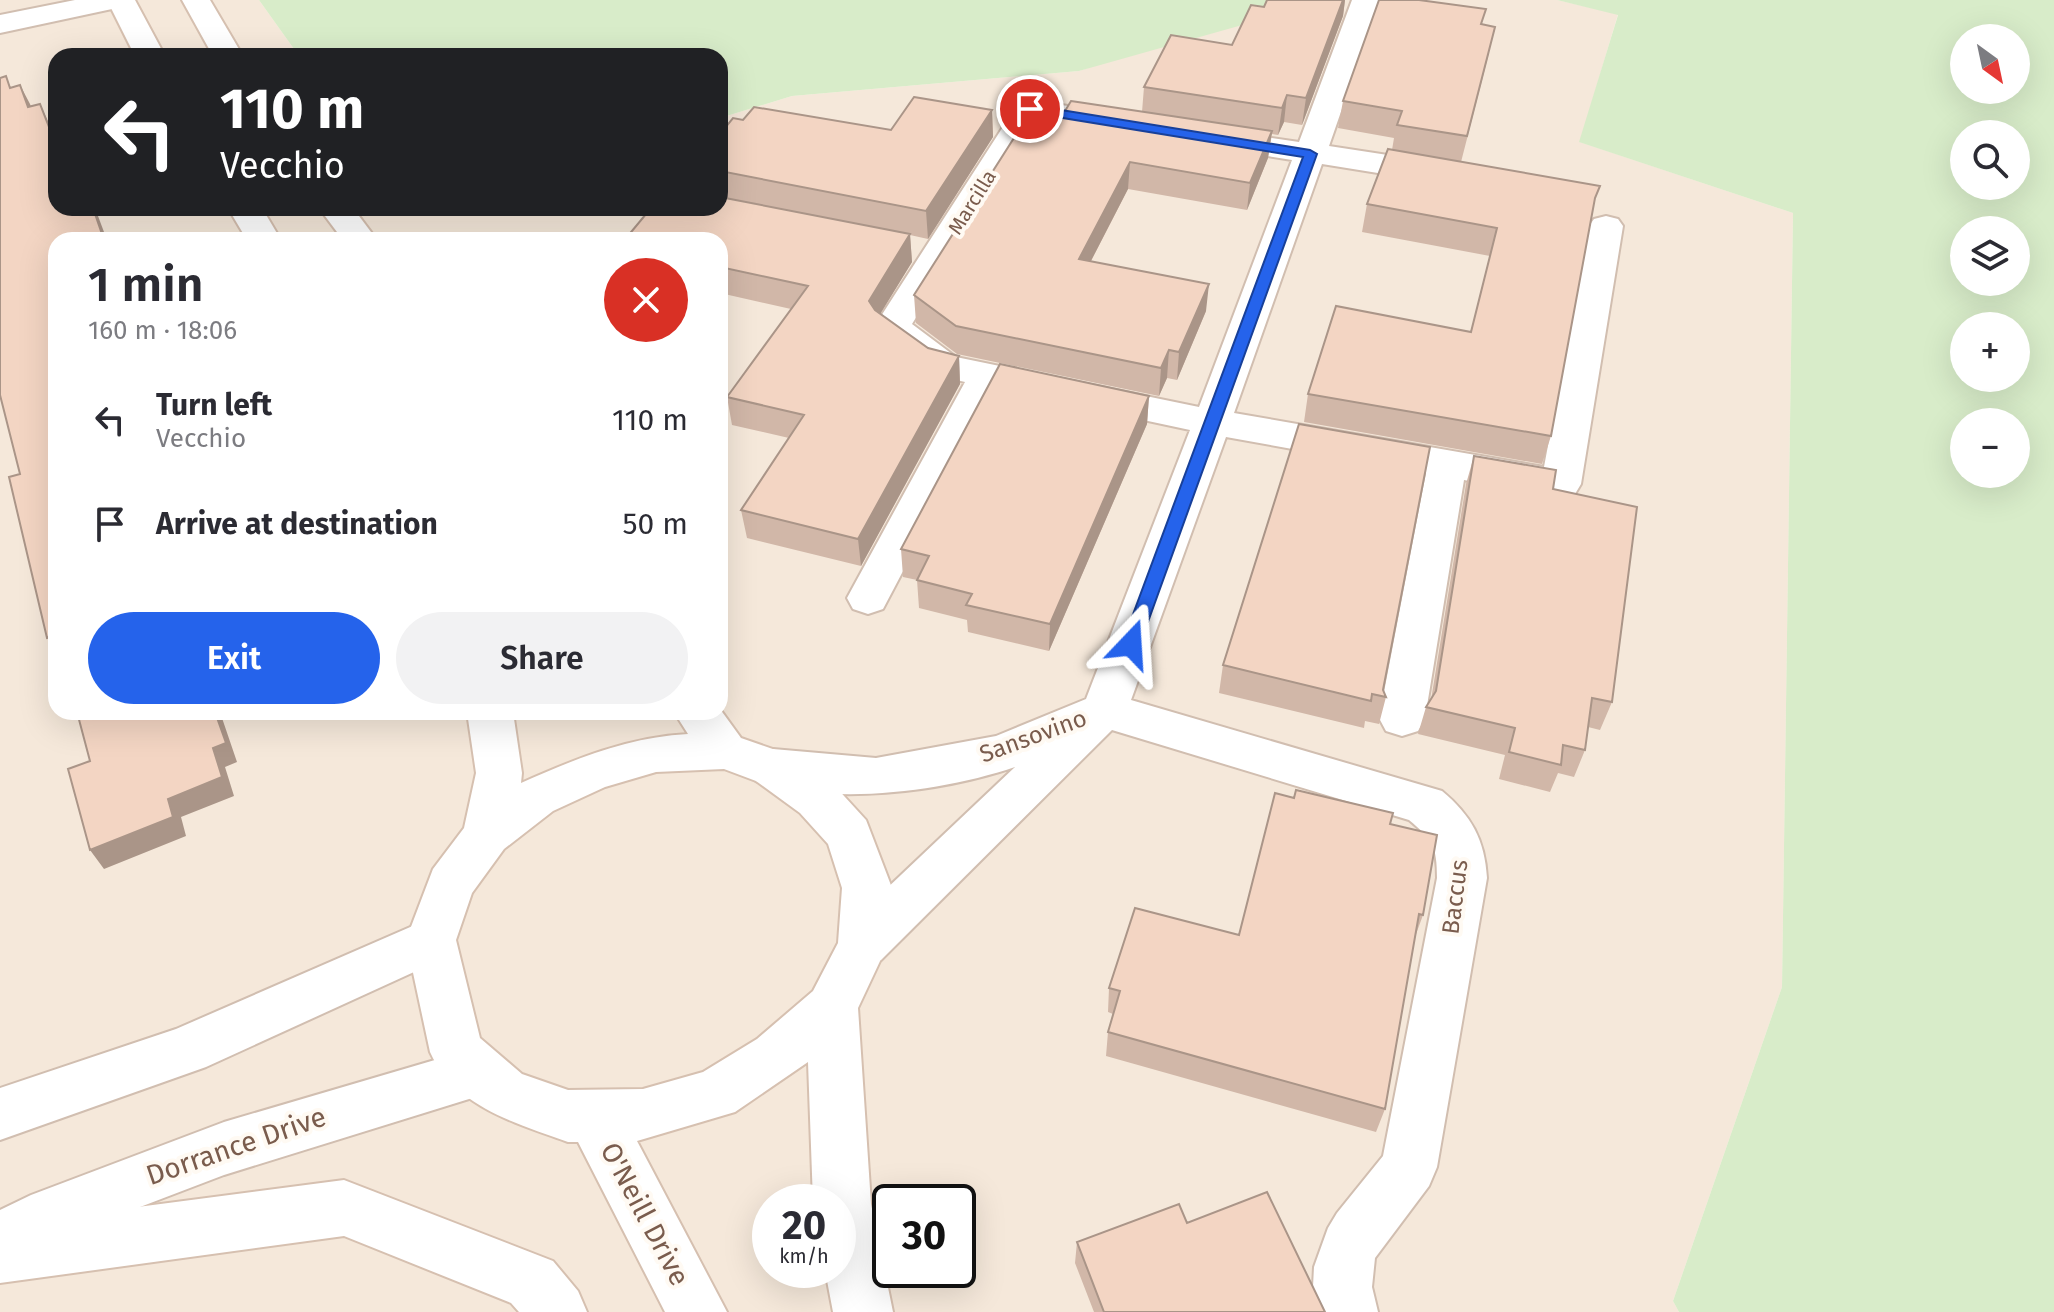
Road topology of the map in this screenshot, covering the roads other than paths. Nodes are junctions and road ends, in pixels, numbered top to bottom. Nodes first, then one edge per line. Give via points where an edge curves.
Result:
1 (118, 0) edge
2 (196, 0) edge
3 (1366, 0) edge
4 (0, 24) edge
5 (145, 48) edge
6 (223, 48) edge
7 (1310, 154) junction
8 (1476, 178) edge
9 (1606, 226) dead end
10 (988, 375) junction
11 (1212, 422) junction
12 (1447, 464) junction
13 (868, 598) dead end
14 (1104, 710) junction
15 (1402, 718) dead end
16 (491, 720) edge
17 (711, 732) edge
18 (773, 768) junction
19 (487, 835) junction
20 (431, 940) junction
21 (863, 944) junction
22 (832, 1008) junction
23 (479, 1072) junction
24 (0, 1114) edge
25 (593, 1115) junction
26 (0, 1241) edge
27 (0, 1254) edge
28 (557, 1312) edge
29 (697, 1312) edge
30 (863, 1312) edge
31 (1348, 1312) edge

1 - 4 street
1 - 5 street
2 - 6 street
3 - 7 street
7 - 8 street
7 - 10 street, Marcilla via 1030,109 923,251 892,327 944,366
7 - 11 street
9 - 12 street via 1561,484
10 - 11 street
10 - 13 street
11 - 12 street
11 - 14 street
12 - 15 street
14 - 18 street, Sansovino via 1002,753 876,777
14 - 21 street, Sansovino
14 - 31 street, Baccus via 1425,805 1457,834 1462,878 1409,1167 1342,1257
16 - 19 street, O'Neill Drive via 499,773
17 - 18 street, O'Neill Drive
17 - 19 street, O'Neill Drive via 593,771 536,797
18 - 21 street, O'Neill Drive via 817,799 849,834 867,888
19 - 20 street, O'Neill Drive via 450,884
20 - 23 street, O'Neill Drive via 457,1052
20 - 24 street via 187,1050
21 - 22 street, O'Neill Drive
22 - 25 street, O'Neill Drive via 776,1056 716,1094 643,1115
22 - 30 street, O'Neill Drive via 842,1204
23 - 25 street, O'Neill Drive via 504,1093 568,1116
23 - 26 street, Dorrance Drive via 206,1153 41,1217
25 - 29 street, O'Neill Drive
27 - 28 street via 344,1208 532,1282

